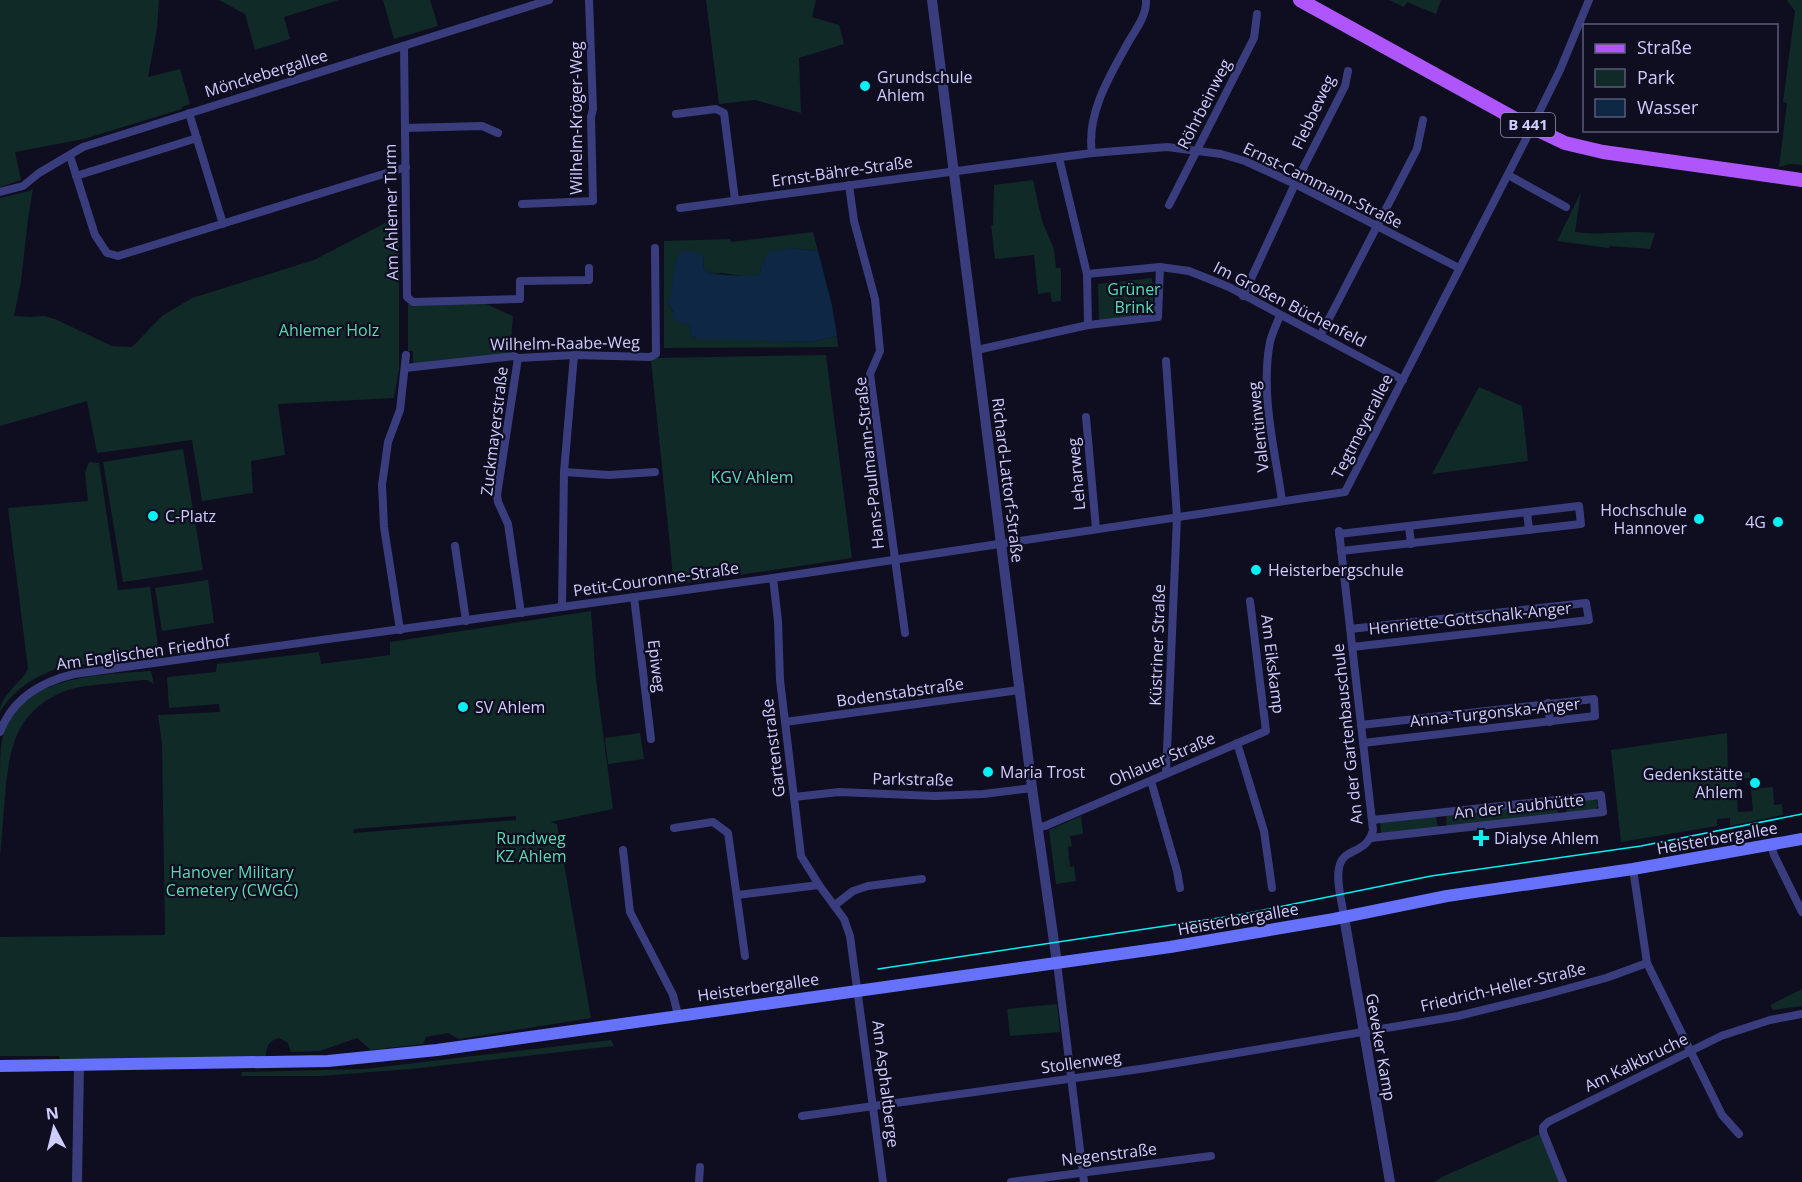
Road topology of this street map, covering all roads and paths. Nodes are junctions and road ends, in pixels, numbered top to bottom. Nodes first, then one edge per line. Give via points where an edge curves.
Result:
1 (549, 0) edge
2 (589, 0) edge
3 (932, 0) edge
4 (1146, 0) edge
5 (1300, 0) edge
6 (1589, 0) edge
7 (1257, 14) dead end
8 (404, 46) junction
9 (1348, 71) dead end
10 (189, 113) junction
11 (676, 114) dead end
12 (1423, 120) dead end
13 (405, 128) junction
14 (1532, 128) junction
15 (498, 133) dead end
16 (196, 138) junction
17 (1197, 150) junction
18 (1092, 153) junction
19 (70, 156) junction
20 (1059, 158) junction
21 (406, 167) junction
22 (954, 171) junction
23 (1508, 175) junction
24 (76, 176) junction
25 (1802, 180) edge
26 (1295, 184) junction
27 (849, 185) junction
28 (0, 192) edge
29 (735, 200) junction
30 (522, 204) dead end
31 (1169, 205) dead end
32 (1566, 207) dead end
33 (680, 208) dead end
34 (223, 224) junction
35 (1377, 227) junction
36 (655, 248) dead end
37 (1160, 267) junction
38 (589, 268) dead end
39 (1459, 268) junction
40 (1087, 274) junction
41 (1244, 296) junction
42 (1280, 315) junction
43 (1088, 325) junction
44 (1320, 336) junction
45 (977, 350) junction
46 (406, 355) dead end
47 (574, 355) junction
48 (518, 358) junction
49 (1166, 361) dead end
50 (405, 368) junction
51 (1403, 380) junction
52 (1086, 417) dead end
53 (564, 472) junction
54 (655, 472) dead end
55 (1282, 501) junction
56 (1527, 512) junction
57 (1177, 517) junction
58 (1409, 525) junction
59 (1096, 529) junction
60 (1529, 530) junction
61 (1001, 543) junction
62 (1411, 544) junction
63 (455, 546) dead end
64 (1341, 551) junction
65 (894, 559) junction
66 (773, 578) junction
67 (634, 597) junction
68 (1250, 601) dead end
69 (562, 607) junction
70 (1538, 608) junction
71 (521, 613) junction
72 (466, 621) junction
73 (1418, 621) junction
74 (1539, 626) junction
75 (1350, 629) junction
76 (400, 630) junction
77 (905, 633) dead end
78 (1420, 639) junction
79 (315, 642) joint
80 (1352, 647) junction
81 (1019, 690) junction
82 (1548, 704) junction
83 (1428, 717) junction
84 (785, 722) junction
85 (1550, 722) junction
86 (1361, 725) junction
87 (1266, 731) joint
88 (0, 732) edge
89 (1430, 735) junction
90 (651, 739) dead end
91 (1363, 742) junction
92 (1237, 743) junction
93 (1166, 773) junction
94 (1150, 780) junction
95 (1032, 788) junction
96 (794, 797) junction
97 (1559, 800) junction
98 (1440, 813) junction
99 (1561, 817) junction
100 (1372, 820) junction
101 (1037, 827) junction
102 (674, 828) dead end
103 (1442, 830) junction
104 (1371, 838) junction
105 (1802, 839) edge
106 (1772, 845) junction
107 (623, 850) dead end
108 (1633, 869) junction
109 (922, 879) dead end
110 (819, 885) junction
111 (1180, 888) dead end
112 (1272, 888) dead end
113 (737, 895) junction
114 (835, 905) junction
115 (1802, 912) edge
116 (1344, 917) junction
117 (745, 957) dead end
118 (1057, 963) junction
119 (1647, 963) junction
120 (858, 990) junction
121 (1802, 1014) edge
122 (678, 1015) junction
123 (1363, 1031) junction
124 (1691, 1052) junction
125 (79, 1065) junction
126 (0, 1066) edge
127 (1071, 1079) junction
128 (874, 1107) junction
129 (802, 1116) dead end
130 (1739, 1134) dead end
131 (1211, 1156) dead end
132 (700, 1167) dead end
133 (1084, 1177) edge
134 (77, 1182) edge
135 (699, 1182) edge
136 (883, 1182) edge
137 (1011, 1182) edge
138 (1390, 1182) edge
139 (1563, 1182) edge

1 - 8 street, Mönckebergallee
2 - 30 street, Wilhelm-Kröger-Weg via 593,201
3 - 22 street, Richard-Lattorf-Straße
4 - 18 street via 1147,9 1098,102 1090,141
5 - 14 main road, B 441
6 - 14 street, Tegtmeyerallee
7 - 17 street, Röhrbeinweg via 1254,38
8 - 10 street, Mönckebergallee
8 - 13 street, Am Ahlemer Turm
9 - 26 street, Flebbeweg via 1345,86
10 - 16 street
10 - 19 street, Mönckebergallee via 83,147
11 - 29 street via 716,109 724,112
12 - 35 street via 1417,149
13 - 15 street, Am Ahlemer Turm via 482,126
13 - 21 street, Am Ahlemer Turm
14 - 23 street, Tegtmeyerallee
14 - 25 main road, B 441 via 1587,149
16 - 24 street
16 - 34 street
17 - 18 street, Ernst-Cammann-Straße via 1167,147
17 - 26 street, Ernst-Cammann-Straße via 1245,161
17 - 31 street, Röhrbeinweg
18 - 20 street, Ernst-Cammann-Straße
19 - 24 street
19 - 28 street, Mönckebergallee via 23,186
20 - 22 street, Ernst-Cammann-Straße
20 - 40 street
21 - 34 street
21 - 38 street, Am Ahlemer Turm via 407,297 413,302 520,299 520,281 589,280
22 - 27 street, Ernst-Bähre-Straße
22 - 45 street, Richard-Lattorf-Straße
23 - 32 street
23 - 39 street, Tegtmeyerallee
24 - 34 street via 95,235 107,253 118,256
26 - 35 street, Ernst-Cammann-Straße
26 - 41 street, Flebbeweg
27 - 29 street, Ernst-Bähre-Straße
27 - 65 street, Hans-Paulmann-Straße via 854,221 875,298 880,351 870,374
29 - 33 street, Ernst-Bähre-Straße
35 - 39 street, Ernst-Cammann-Straße
35 - 44 street
36 - 47 street, Wilhelm-Raabe-Weg via 656,354
37 - 40 street, Im Großen Büchenfeld
37 - 41 street, Im Großen Büchenfeld via 1189,271
37 - 43 street via 1158,317
39 - 51 street, Tegtmeyerallee
40 - 43 street
41 - 42 street, Im Großen Büchenfeld
42 - 44 street, Im Großen Büchenfeld
42 - 55 street, Valentinweg via 1270,341 1267,371
43 - 45 street
44 - 51 street, Im Großen Büchenfeld
45 - 61 street, Richard-Lattorf-Straße
46 - 50 street
47 - 48 street, Wilhelm-Raabe-Weg
47 - 53 street
48 - 50 street, Wilhelm-Raabe-Weg
48 - 71 street, Zuckmayerstraße via 497,495 508,524
49 - 57 street, Küstriner Straße
50 - 76 street via 400,410 388,442 382,485 384,527
51 - 55 street, Tegtmeyerallee via 1345,492
52 - 59 street, Leharweg
53 - 54 street
53 - 69 street
55 - 57 street, Tegtmeyerallee
56 - 58 street
56 - 60 street
56 - 60 street via 1579,506 1581,524
57 - 59 street, Tegtmeyerallee
57 - 93 street, Küstriner Straße
58 - 62 street
58 - 64 street, An der Gartenbauschule via 1339,532
59 - 61 street, Tegtmeyerallee
60 - 62 street
61 - 65 street, Petit-Couronne-Straße
61 - 81 street, Richard-Lattorf-Straße
62 - 64 street
63 - 72 street
64 - 75 street, An der Gartenbauschule
65 - 66 street, Petit-Couronne-Straße
65 - 77 street, Hans-Paulmann-Straße
66 - 67 street, Petit-Couronne-Straße
66 - 84 street, Gartenstraße
67 - 69 street, Petit-Couronne-Straße
67 - 90 street, Epiweg
68 - 87 street, Am Eikskamp
69 - 71 street, Petit-Couronne-Straße
70 - 73 street, Henriette-Gottschalk-Anger
70 - 74 street
70 - 74 street, Henriette-Gottschalk-Anger via 1586,603 1589,620
71 - 72 street, Petit-Couronne-Straße
72 - 76 street, Petit-Couronne-Straße
73 - 75 street, Henriette-Gottschalk-Anger
73 - 78 street
74 - 78 street, Henriette-Gottschalk-Anger
75 - 80 street, An der Gartenbauschule
76 - 79 street, Petit-Couronne-Straße
78 - 80 street, Henriette-Gottschalk-Anger
79 - 88 street, Am Englischen Friedhof via 51,680 23,698
80 - 86 street, An der Gartenbauschule
81 - 84 street, Bodenstabstraße
81 - 95 street, Richard-Lattorf-Straße
82 - 83 street, Anna-Turgonska-Anger
82 - 85 street
82 - 85 street, Anna-Turgonska-Anger via 1594,699 1595,716
83 - 86 street, Anna-Turgonska-Anger
83 - 89 street
84 - 96 street, Gartenstraße
85 - 89 street, Anna-Turgonska-Anger
86 - 91 street, An der Gartenbauschule
87 - 92 street, Ohlauer Straße
89 - 91 street, Anna-Turgonska-Anger
91 - 100 street, An der Gartenbauschule
92 - 93 street, Ohlauer Straße
92 - 112 street via 1264,831
93 - 94 street, Ohlauer Straße
94 - 101 street, Ohlauer Straße
94 - 111 street
95 - 96 street, Parkstraße via 935,796 839,792
95 - 101 street, Richard-Lattorf-Straße
96 - 110 street, Gartenstraße via 801,856
97 - 98 street, An der Laubhütte
97 - 99 street
97 - 99 street, An der Laubhütte via 1601,795 1603,812
98 - 100 street, An der Laubhütte
98 - 103 street
99 - 103 street, An der Laubhütte
100 - 104 street, An der Gartenbauschule
101 - 118 street, Richard-Lattorf-Straße
102 - 113 street via 713,822 728,833
103 - 104 street, An der Laubhütte
104 - 116 street, An der Gartenbauschule via 1340,864
105 - 106 main road, Heisterbergallee
106 - 108 main road, Heisterbergallee
106 - 115 street
107 - 122 street via 630,912 673,995
108 - 116 main road, Heisterbergallee via 1447,896
108 - 119 street
109 - 114 street via 868,886 853,891
110 - 113 street
110 - 114 street, Gartenstraße
113 - 117 street
114 - 120 street, Gartenstraße via 850,936
116 - 118 main road, Heisterbergallee
116 - 123 street, Geveker Kamp
118 - 120 main road, Heisterbergallee
118 - 127 street
119 - 123 street, Friedrich-Heller-Straße via 1504,1005
119 - 124 street
120 - 122 main road, Heisterbergallee
120 - 128 street, Am Asphaltberge
121 - 124 street, Am Kalkbruche via 1744,1027
122 - 125 main road, Heisterbergallee via 367,1058
123 - 127 street, Stollenweg
123 - 138 street, Geveker Kamp
124 - 130 street via 1722,1115
124 - 139 street, Am Kalkbruche via 1543,1127
125 - 126 main road, Heisterbergallee
125 - 134 street
127 - 128 street, Stollenweg
127 - 133 street
128 - 129 street, Stollenweg
128 - 136 street, Am Asphaltberge
131 - 133 street, Negenstraße
132 - 135 street
133 - 137 street, Negenstraße

